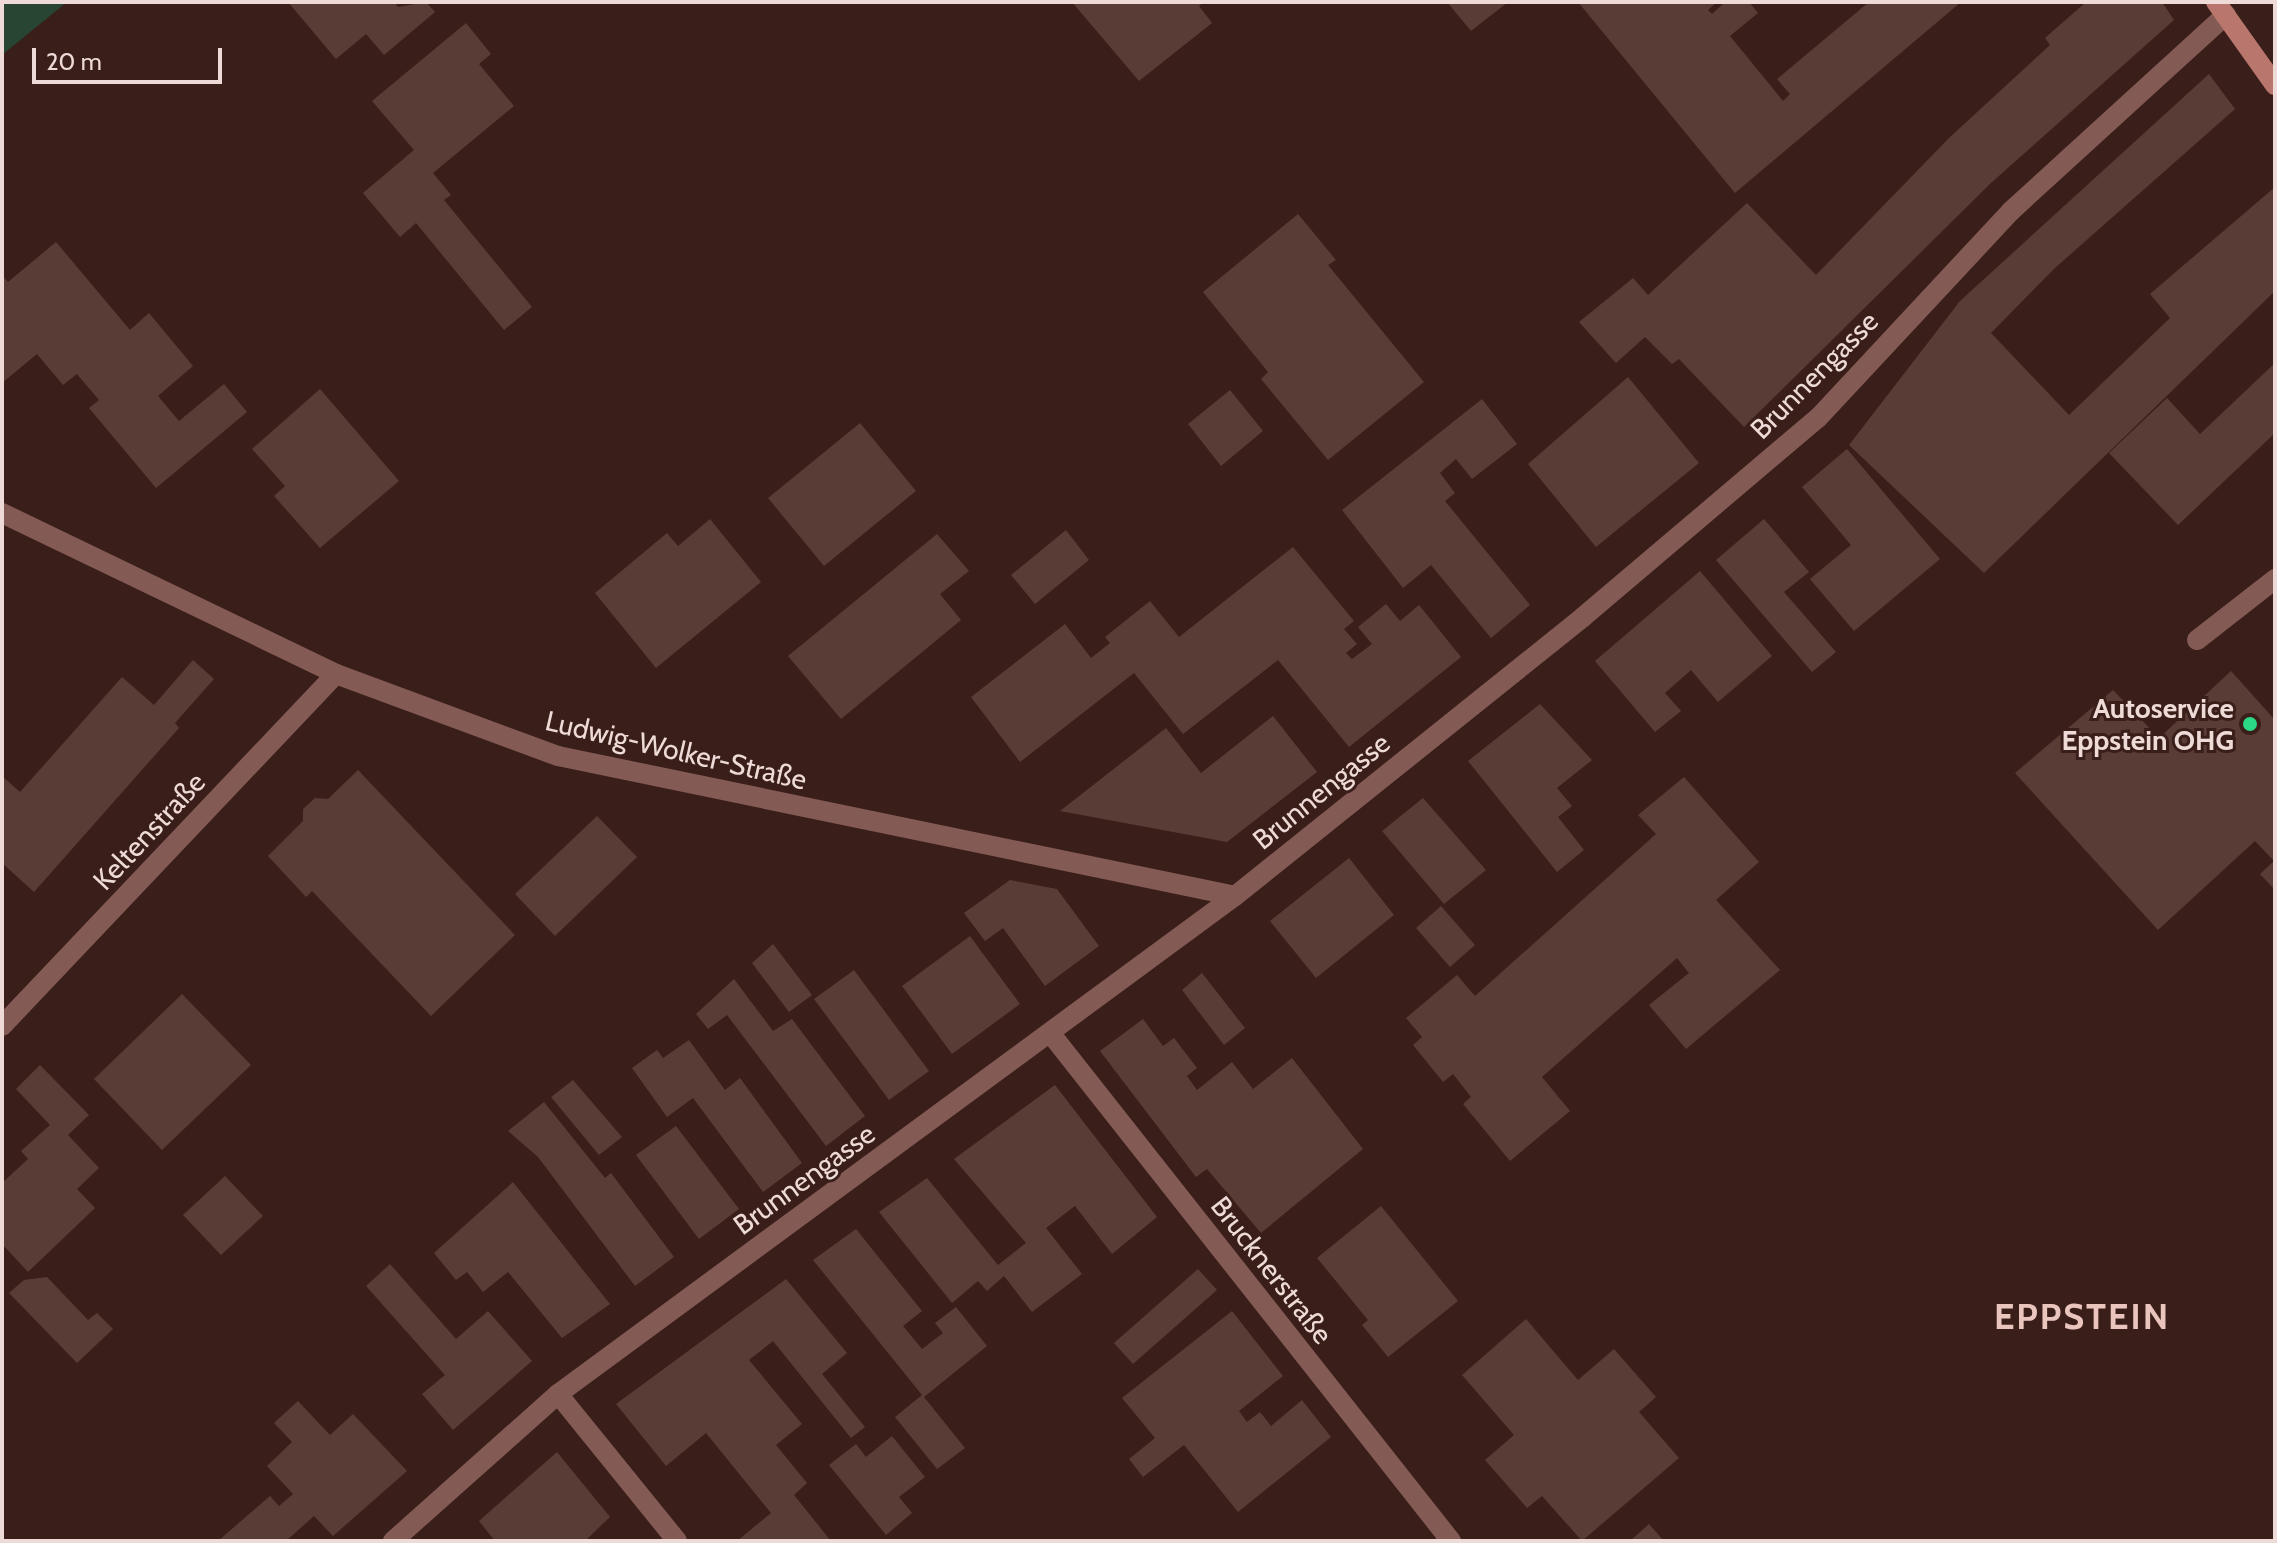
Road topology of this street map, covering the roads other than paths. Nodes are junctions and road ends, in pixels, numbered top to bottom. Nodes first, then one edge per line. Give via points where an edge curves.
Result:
1 (2221, 8) edge
2 (2275, 85) edge
3 (2, 513) edge
4 (2275, 579) edge
5 (2197, 640) dead end
6 (336, 674) junction
7 (1235, 896) junction
8 (2, 1026) edge
9 (1051, 1034) junction
10 (558, 1394) junction
11 (393, 1541) edge
12 (677, 1541) edge
13 (1451, 1541) edge

1 - 2 main road
1 - 7 street, Brunnengasse via 2011,211 1818,418 1583,617
3 - 6 street, Ludwig-Wolker-Straße
4 - 5 street
6 - 7 street, Ludwig-Wolker-Straße via 558,756
6 - 8 street, Keltenstraße
7 - 9 street, Brunnengasse
9 - 10 street, Brunnengasse
9 - 13 street, Brucknerstraße
10 - 11 street, Brunnengasse
10 - 12 street

